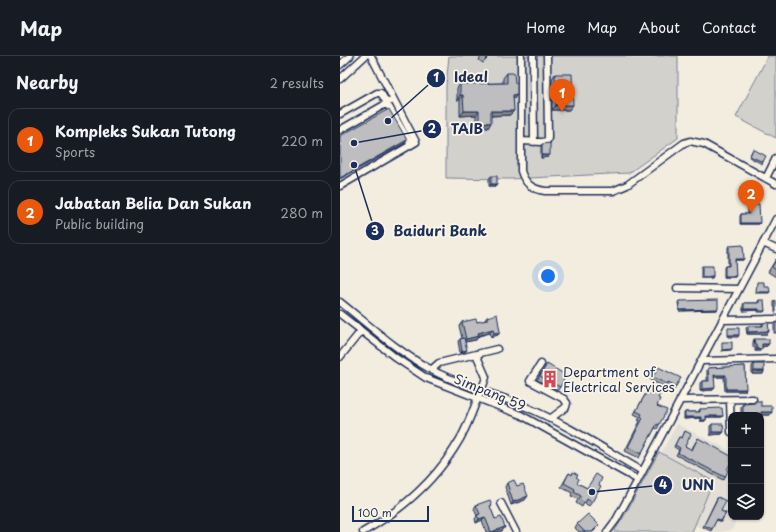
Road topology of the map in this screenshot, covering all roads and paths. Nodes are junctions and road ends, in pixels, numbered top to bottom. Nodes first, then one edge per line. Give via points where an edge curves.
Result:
1 (350, 56) edge
2 (365, 56) edge
3 (371, 56) edge
4 (521, 56) edge
5 (534, 56) edge
6 (547, 56) edge
7 (340, 65) edge
8 (340, 79) edge
9 (390, 101) junction
10 (340, 114) edge
11 (340, 130) edge
12 (521, 141) junction
13 (534, 142) junction
14 (776, 158) edge
15 (772, 181) edge
16 (340, 186) edge
17 (776, 188) edge
18 (776, 219) edge
19 (763, 243) junction
20 (776, 249) edge
21 (677, 288) dead end
22 (739, 289) junction
23 (340, 302) edge
24 (340, 314) edge
25 (776, 319) edge
26 (722, 320) junction
27 (361, 331) junction
28 (497, 349) dead end
29 (476, 354) junction
30 (340, 357) edge
31 (776, 359) edge
32 (700, 361) junction
33 (541, 364) dead end
34 (432, 370) junction
35 (481, 390) junction
36 (478, 398) junction
37 (753, 399) dead end
38 (680, 400) junction
39 (730, 400) junction
40 (730, 412) edge
41 (550, 418) junction
42 (642, 471) junction
43 (638, 480) junction
44 (501, 502) dead end
45 (608, 531) edge
46 (363, 532) edge
47 (516, 532) edge

1 - 7 street
2 - 8 street
3 - 9 street
4 - 12 street
5 - 13 street
6 - 13 street via 548,138 545,142
9 - 10 street via 377,93
9 - 11 street
9 - 16 street via 411,145
12 - 13 street
12 - 15 street via 523,179 528,186 545,192 620,189 690,141 704,144
14 - 15 street
15 - 17 street
18 - 19 street
19 - 20 street
19 - 22 street
21 - 22 street
22 - 26 street
23 - 34 street, Simpang 59 via 402,351
24 - 27 street, Simpang 59
25 - 26 street
26 - 32 street
27 - 30 street
27 - 36 street, Simpang 59 via 414,371
28 - 29 street, Simpang 59
29 - 34 street, Simpang 59 via 439,363
29 - 35 street via 486,377
31 - 32 street
32 - 38 street
33 - 41 street via 530,381 567,402 566,407
34 - 35 street, Simpang 59
35 - 36 street
35 - 41 street, Simpang 59
36 - 43 street, Simpang 59 via 521,416
36 - 46 street via 461,439 443,465 417,494
37 - 39 street
38 - 39 street
38 - 42 street
39 - 40 street
41 - 42 street, Simpang 59
42 - 43 street
43 - 45 street
44 - 47 street

